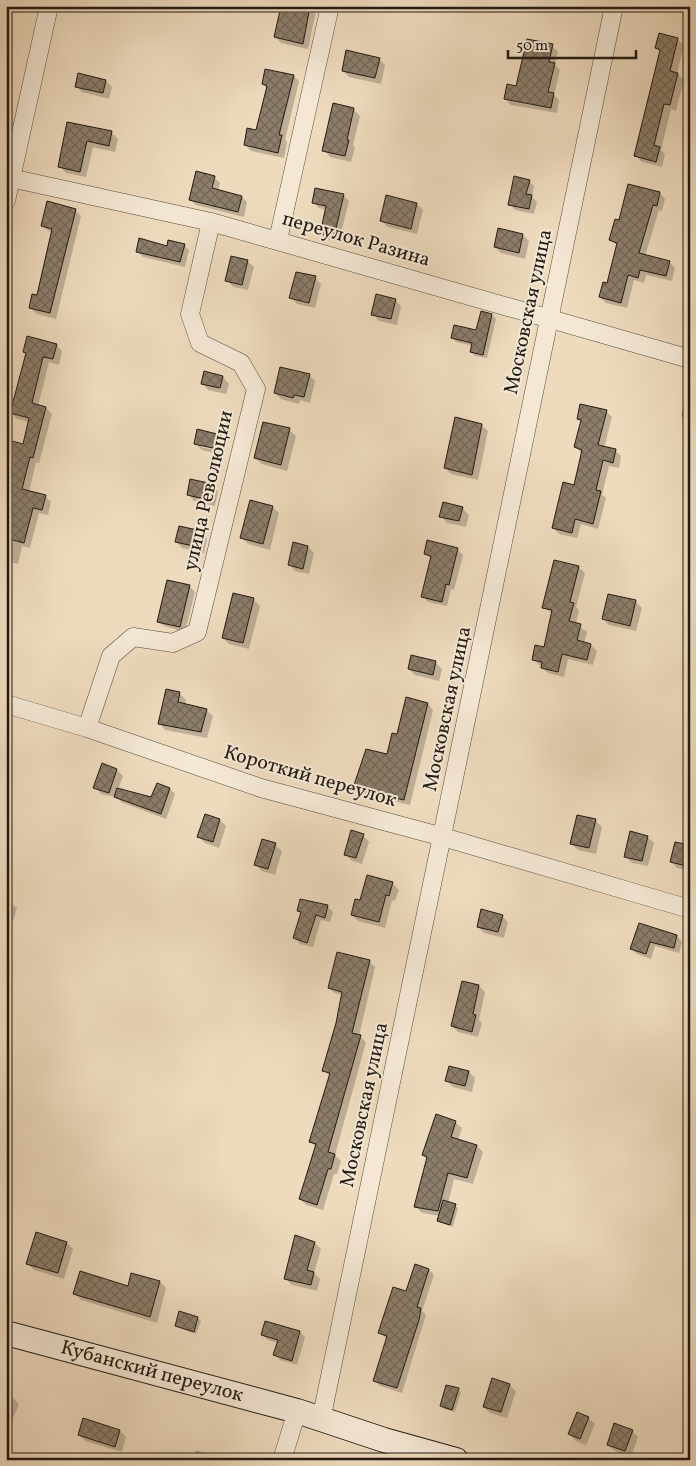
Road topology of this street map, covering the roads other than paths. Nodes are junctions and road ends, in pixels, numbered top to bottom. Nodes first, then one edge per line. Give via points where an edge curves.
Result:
1 (48, 6) edge
2 (330, 6) edge
3 (614, 6) edge
4 (8, 178) edge
5 (6, 201) edge
6 (211, 222) junction
7 (278, 240) junction
8 (550, 318) junction
9 (690, 359) edge
10 (6, 704) edge
11 (87, 728) junction
12 (443, 837) junction
13 (690, 909) edge
14 (6, 1333) edge
15 (297, 1411) junction
16 (322, 1420) junction
17 (384, 1440) junction
18 (282, 1460) edge
19 (397, 1460) edge
20 (456, 1460) edge

1 - 4 street
2 - 7 street
3 - 8 street, Московская улица
4 - 5 street
4 - 6 street, переулок Разина
6 - 7 street, переулок Разина
6 - 11 street, улица Революции via 190,314 200,344 242,363 256,389 197,632 173,643 132,637 111,656
7 - 8 street, переулок Разина
8 - 9 street, переулок Разина
8 - 12 street, Московская улица
10 - 11 street, Короткий переулок
11 - 12 street, Короткий переулок via 261,788
12 - 13 street, Короткий переулок
12 - 16 street, Московская улица
14 - 15 street, Кубанский переулок
15 - 16 street, Кубанский переулок
15 - 18 street
16 - 17 street, Кубанский переулок
17 - 19 street
17 - 20 street, Кубанский переулок

